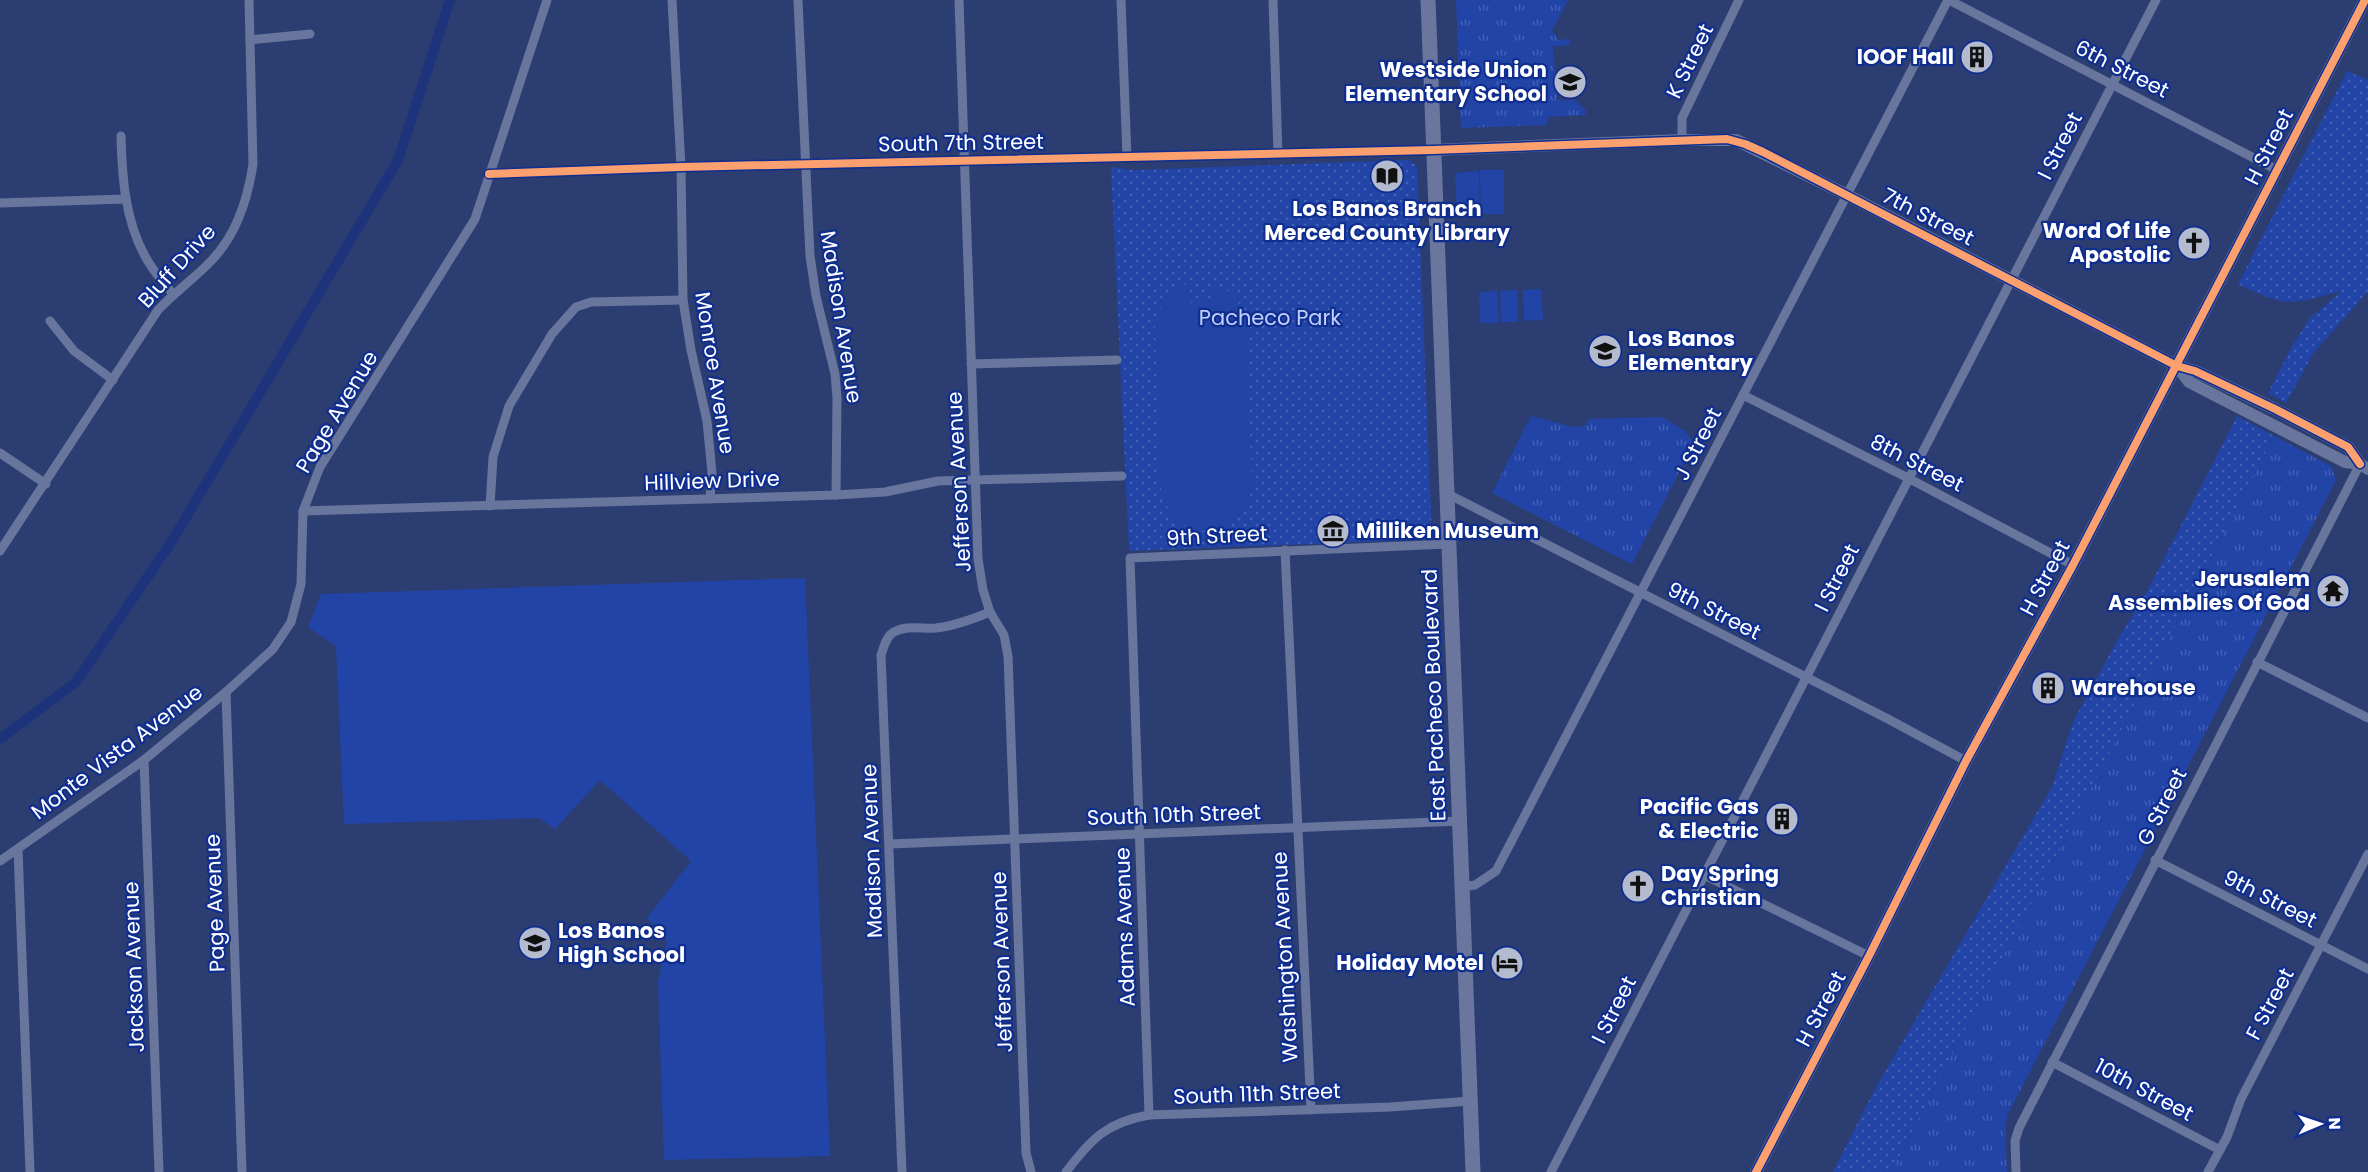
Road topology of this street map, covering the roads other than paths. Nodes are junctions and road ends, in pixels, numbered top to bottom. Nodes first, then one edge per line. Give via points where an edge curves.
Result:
1 (249, 0) edge
2 (547, 0) edge
3 (672, 0) edge
4 (798, 0) edge
5 (959, 0) edge
6 (1121, 0) edge
7 (1273, 0) edge
8 (1428, 0) edge
9 (1739, 0) edge
10 (1948, 0) edge
11 (2156, 0) edge
12 (2365, 0) edge
13 (310, 34) dead end
14 (250, 40) junction
15 (2112, 85) junction
16 (121, 136) dead end
17 (1682, 140) junction
18 (1433, 150) junction
19 (1278, 154) junction
20 (1127, 158) junction
21 (964, 160) junction
22 (806, 165) junction
23 (681, 167) junction
24 (2277, 170) junction
25 (489, 174) junction
26 (1847, 195) junction
27 (126, 199) junction
28 (0, 203) edge
29 (2010, 280) junction
30 (173, 294) junction
31 (683, 300) junction
32 (50, 321) dead end
33 (1118, 360) dead end
34 (971, 364) junction
35 (2176, 366) junction
36 (113, 380) junction
37 (1743, 395) junction
38 (0, 453) edge
39 (2364, 467) edge
40 (1122, 476) dead end
41 (1908, 478) junction
42 (975, 479) junction
43 (46, 484) junction
44 (1446, 493) junction
45 (836, 495) junction
46 (710, 499) junction
47 (490, 506) junction
48 (303, 511) junction
49 (1448, 544) junction
50 (1285, 550) junction
51 (0, 551) edge
52 (1130, 558) joint
53 (2073, 565) junction
54 (1641, 594) junction
55 (990, 612) junction
56 (2257, 662) junction
57 (1806, 677) junction
58 (226, 692) junction
59 (2368, 718) edge
60 (144, 760) junction
61 (1966, 761) junction
62 (1460, 821) junction
63 (1297, 829) junction
64 (1141, 835) junction
65 (1016, 839) junction
66 (890, 844) junction
67 (18, 849) junction
68 (2368, 854) edge
69 (2155, 860) junction
70 (0, 861) edge
71 (1704, 875) junction
72 (1463, 886) junction
73 (2321, 945) junction
74 (1869, 956) junction
75 (2368, 969) edge
76 (2052, 1062) junction
77 (1471, 1101) junction
78 (1311, 1110) junction
79 (1149, 1115) junction
80 (2220, 1150) junction
81 (30, 1172) edge
82 (159, 1172) edge
83 (242, 1172) edge
84 (902, 1172) edge
85 (1031, 1172) edge
86 (1066, 1172) edge
87 (1473, 1172) edge
88 (1551, 1172) edge
89 (1756, 1172) edge
90 (2016, 1172) edge
91 (2208, 1172) edge

1 - 14 street, Bluff Drive
2 - 25 street, Page Avenue
3 - 23 street, Monroe Avenue
4 - 22 street, Madison Avenue
5 - 21 street, Jefferson Avenue
6 - 20 street
7 - 19 street
8 - 18 highway, East Pacheco Boulevard
9 - 17 street, K Street via 1682,118
10 - 15 street, 6th Street
10 - 26 street, J Street
11 - 15 street, I Street
12 - 24 street, H Street
13 - 14 street
14 - 30 street, Bluff Drive via 253,155 245,200 218,253
15 - 24 street, 6th Street
15 - 29 street, I Street
16 - 27 street
17 - 18 street, 7th Street
17 - 26 street, 7th Street via 1736,140
18 - 19 street, South 7th Street
18 - 44 highway, East Pacheco Boulevard
19 - 20 street, South 7th Street
20 - 21 street, South 7th Street
21 - 22 street, South 7th Street
21 - 34 street, Jefferson Avenue
22 - 23 street, South 7th Street
22 - 45 street, Madison Avenue via 810,256 835,374
23 - 25 street, South 7th Street
23 - 31 street, Monroe Avenue
24 - 35 street, H Street
25 - 48 street, Page Avenue via 476,219 320,468
26 - 29 street, 7th Street
26 - 37 street, J Street
27 - 28 street
27 - 30 street via 144,256
29 - 35 street, 7th Street
29 - 41 street, I Street
30 - 36 street, Bluff Drive via 158,310
31 - 46 street, Monroe Avenue via 709,430
31 - 47 street via 591,302 576,307 552,334 509,406 493,457
32 - 36 street via 74,351
33 - 34 street
34 - 42 street, Jefferson Avenue
35 - 39 street, 7th Street via 2195,371 2348,447
35 - 53 street, H Street
36 - 43 street, Bluff Drive
37 - 41 street, 8th Street
37 - 54 street, J Street
38 - 43 street
39 - 56 street, G Street
40 - 42 street, Hillview Drive
41 - 53 street, 8th Street
41 - 57 street, I Street
42 - 45 street, Hillview Drive
42 - 55 street, Jefferson Avenue via 978,559
43 - 51 street, Bluff Drive
44 - 49 highway, East Pacheco Boulevard
44 - 54 street, 9th Street
45 - 46 street, Hillview Drive
46 - 47 street, Hillview Drive
47 - 48 street, Hillview Drive
48 - 58 street, Page Avenue via 301,584 291,622 273,649
49 - 50 street, 9th Street
49 - 62 highway, East Pacheco Boulevard
50 - 52 street, 9th Street
50 - 63 street, Washington Avenue
52 - 64 street, Adams Avenue
53 - 61 street, H Street
54 - 57 street, 9th Street
54 - 72 street, J Street via 1496,871 1475,885
55 - 65 street, Jefferson Avenue via 1004,635 1008,656
55 - 66 street, Madison Avenue via 938,628 895,631 886,640 881,656
56 - 59 street
56 - 69 street, G Street
57 - 61 street, 9th Street
57 - 71 street, I Street
58 - 60 street, Monte Vista Avenue
58 - 83 street, Page Avenue
60 - 67 street, Monte Vista Avenue
60 - 82 street, Jackson Avenue
61 - 74 street, H Street
62 - 63 street, South 10th Street
62 - 72 highway, East Pacheco Boulevard
63 - 64 street, South 10th Street
63 - 78 street, Washington Avenue
64 - 65 street, South 10th Street
64 - 79 street, Adams Avenue
65 - 66 street, South 10th Street
65 - 85 street, Jefferson Avenue via 1026,1153
66 - 84 street, Madison Avenue
67 - 70 street, Monte Vista Avenue
67 - 81 street
68 - 73 street, F Street
69 - 73 street, 9th Street
69 - 76 street, G Street
71 - 74 street
71 - 88 street, I Street
72 - 77 highway, East Pacheco Boulevard
73 - 75 street, 9th Street
73 - 80 street, F Street via 2241,1099
74 - 89 street, H Street
76 - 80 street, 10th Street
76 - 90 street, G Street via 2019,1128 2015,1141
77 - 78 street, South 11th Street
77 - 87 highway, East Pacheco Boulevard
78 - 79 street, South 11th Street
79 - 86 street, South 11th Street via 1131,1118 1095,1136
80 - 91 street, F Street

